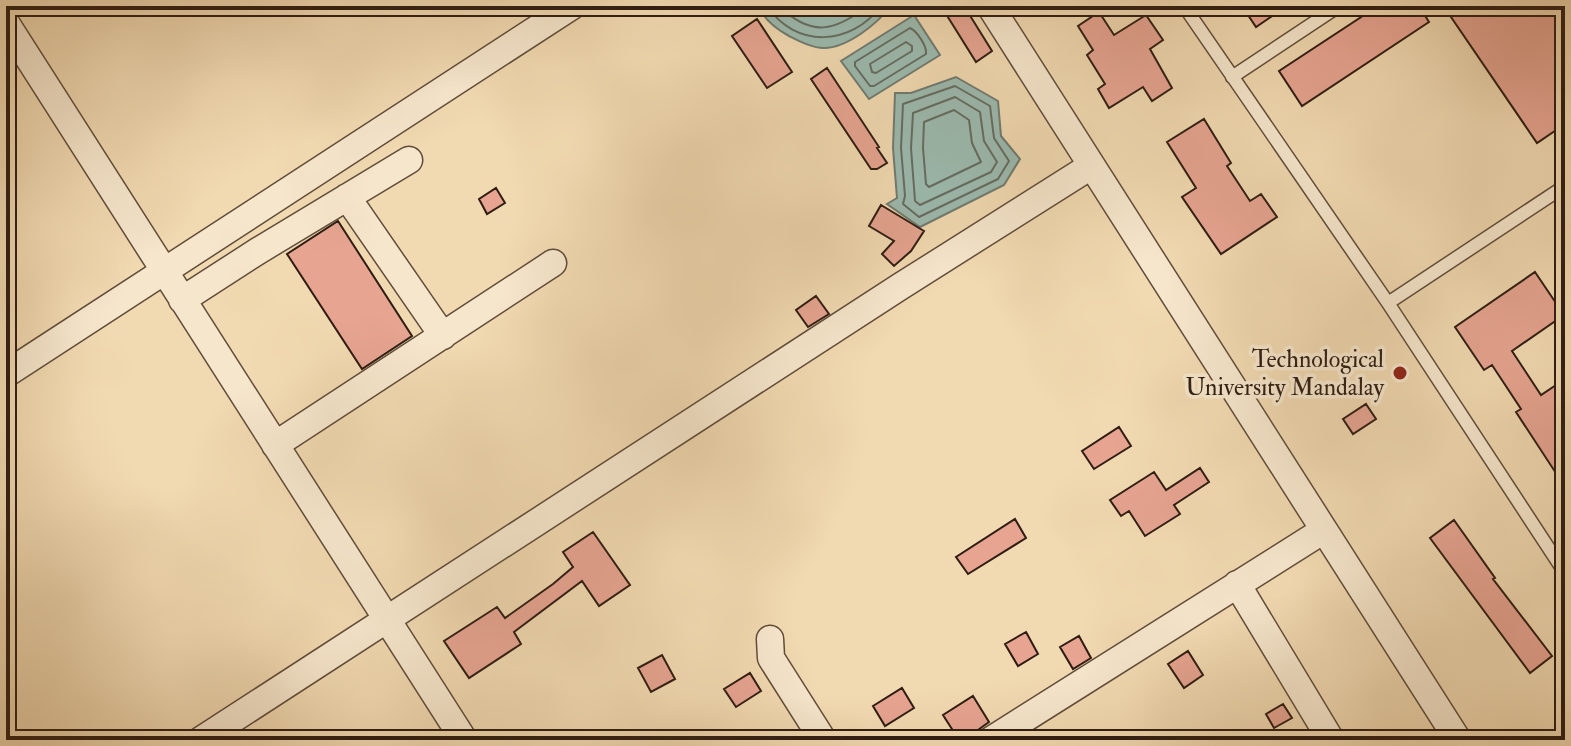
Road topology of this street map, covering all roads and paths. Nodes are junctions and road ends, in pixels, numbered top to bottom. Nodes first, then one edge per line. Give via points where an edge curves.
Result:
1 (572, 6) edge
2 (990, 6) edge
3 (1184, 6) edge
4 (1339, 6) edge
5 (6, 23) edge
6 (1232, 77) junction
7 (409, 160) dead end
8 (1091, 166) junction
9 (1565, 186) edge
10 (347, 197) junction
11 (553, 263) dead end
12 (164, 272) junction
13 (182, 300) junction
14 (1388, 303) junction
15 (443, 336) junction
16 (6, 374) edge
17 (275, 445) junction
18 (1324, 530) junction
19 (1565, 573) edge
20 (1237, 584) junction
21 (386, 620) junction
22 (770, 639) dead end
23 (201, 740) edge
24 (464, 740) edge
25 (823, 740) edge
26 (991, 740) edge
27 (1331, 740) edge
28 (1458, 740) edge

1 - 12 street
2 - 8 street
3 - 6 lane
4 - 6 lane
5 - 12 street
6 - 14 lane
7 - 10 street
8 - 18 street
8 - 21 street
9 - 14 lane
10 - 13 street
10 - 15 street
11 - 15 street
12 - 13 street
12 - 16 street
13 - 17 street
14 - 19 lane
15 - 17 street
17 - 21 street
18 - 20 street
18 - 28 street
20 - 26 street
20 - 27 street
21 - 23 street
21 - 24 street
22 - 25 street via 771,658

